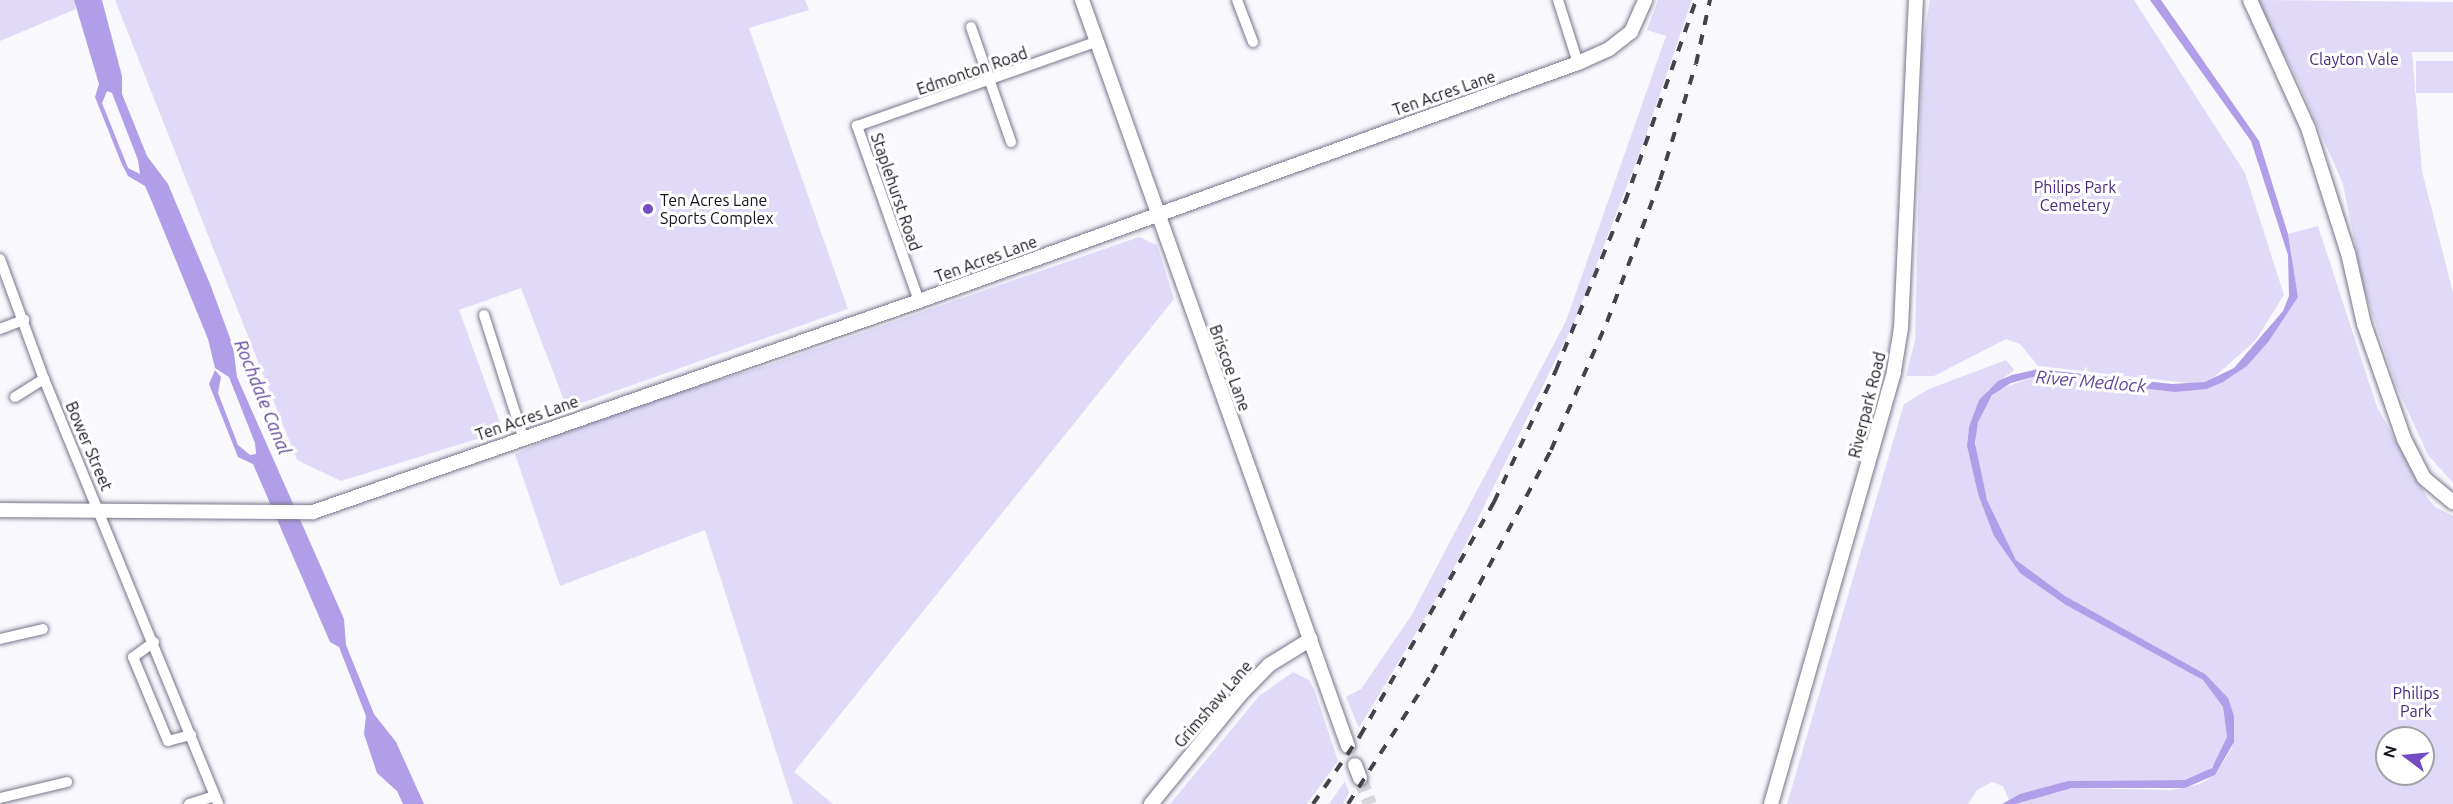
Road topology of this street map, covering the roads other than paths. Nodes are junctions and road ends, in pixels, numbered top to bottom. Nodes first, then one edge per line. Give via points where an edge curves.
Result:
1 (1082, 0) edge
2 (1558, 0) edge
3 (1645, 0) edge
4 (1916, 0) edge
5 (2250, 0) edge
6 (1239, 1) edge
7 (971, 27) dead end
8 (1096, 42) junction
9 (1252, 42) dead end
10 (1578, 63) junction
11 (990, 81) junction
12 (857, 126) joint
13 (1011, 142) dead end
14 (1156, 214) junction
15 (0, 259) edge
16 (919, 301) junction
17 (484, 315) dead end
18 (24, 320) junction
19 (0, 329) edge
20 (44, 379) junction
21 (15, 397) dead end
22 (523, 436) junction
23 (2453, 502) edge
24 (0, 510) edge
25 (100, 510) junction
26 (43, 629) dead end
27 (0, 639) edge
28 (1311, 639) junction
29 (154, 642) junction
30 (191, 735) junction
31 (1348, 746) dead end
32 (67, 782) dead end
33 (0, 798) edge
34 (217, 800) edge
35 (189, 804) edge
36 (1151, 804) edge
37 (1772, 804) edge

1 - 8 street, Briscoe Lane
2 - 10 street
3 - 10 street, Ten Acres Lane via 1631,32 1609,49
4 - 37 street, Riverpark Road via 1901,328 1894,371
5 - 23 street via 2312,139 2348,253 2364,324 2404,439 2424,478
6 - 9 street
7 - 11 street
8 - 11 street, Edmonton Road
8 - 14 street, Briscoe Lane
10 - 14 street, Ten Acres Lane
11 - 12 street, Edmonton Road
11 - 13 street
12 - 16 street, Staplehurst Road
14 - 16 street, Ten Acres Lane
14 - 28 street, Briscoe Lane
15 - 18 street, Bower Street
16 - 22 street, Ten Acres Lane
17 - 22 street
18 - 19 street
18 - 20 street, Bower Street
20 - 21 street
20 - 25 street, Bower Street
22 - 25 street, Ten Acres Lane via 313,512
24 - 25 street
25 - 29 street, Bower Street
26 - 27 street
28 - 31 street, Briscoe Lane
28 - 36 street, Grimshaw Lane via 1269,665
29 - 30 street, Bower Street
29 - 30 street via 133,657 168,741
30 - 34 street, Bower Street
32 - 33 street
34 - 35 street

